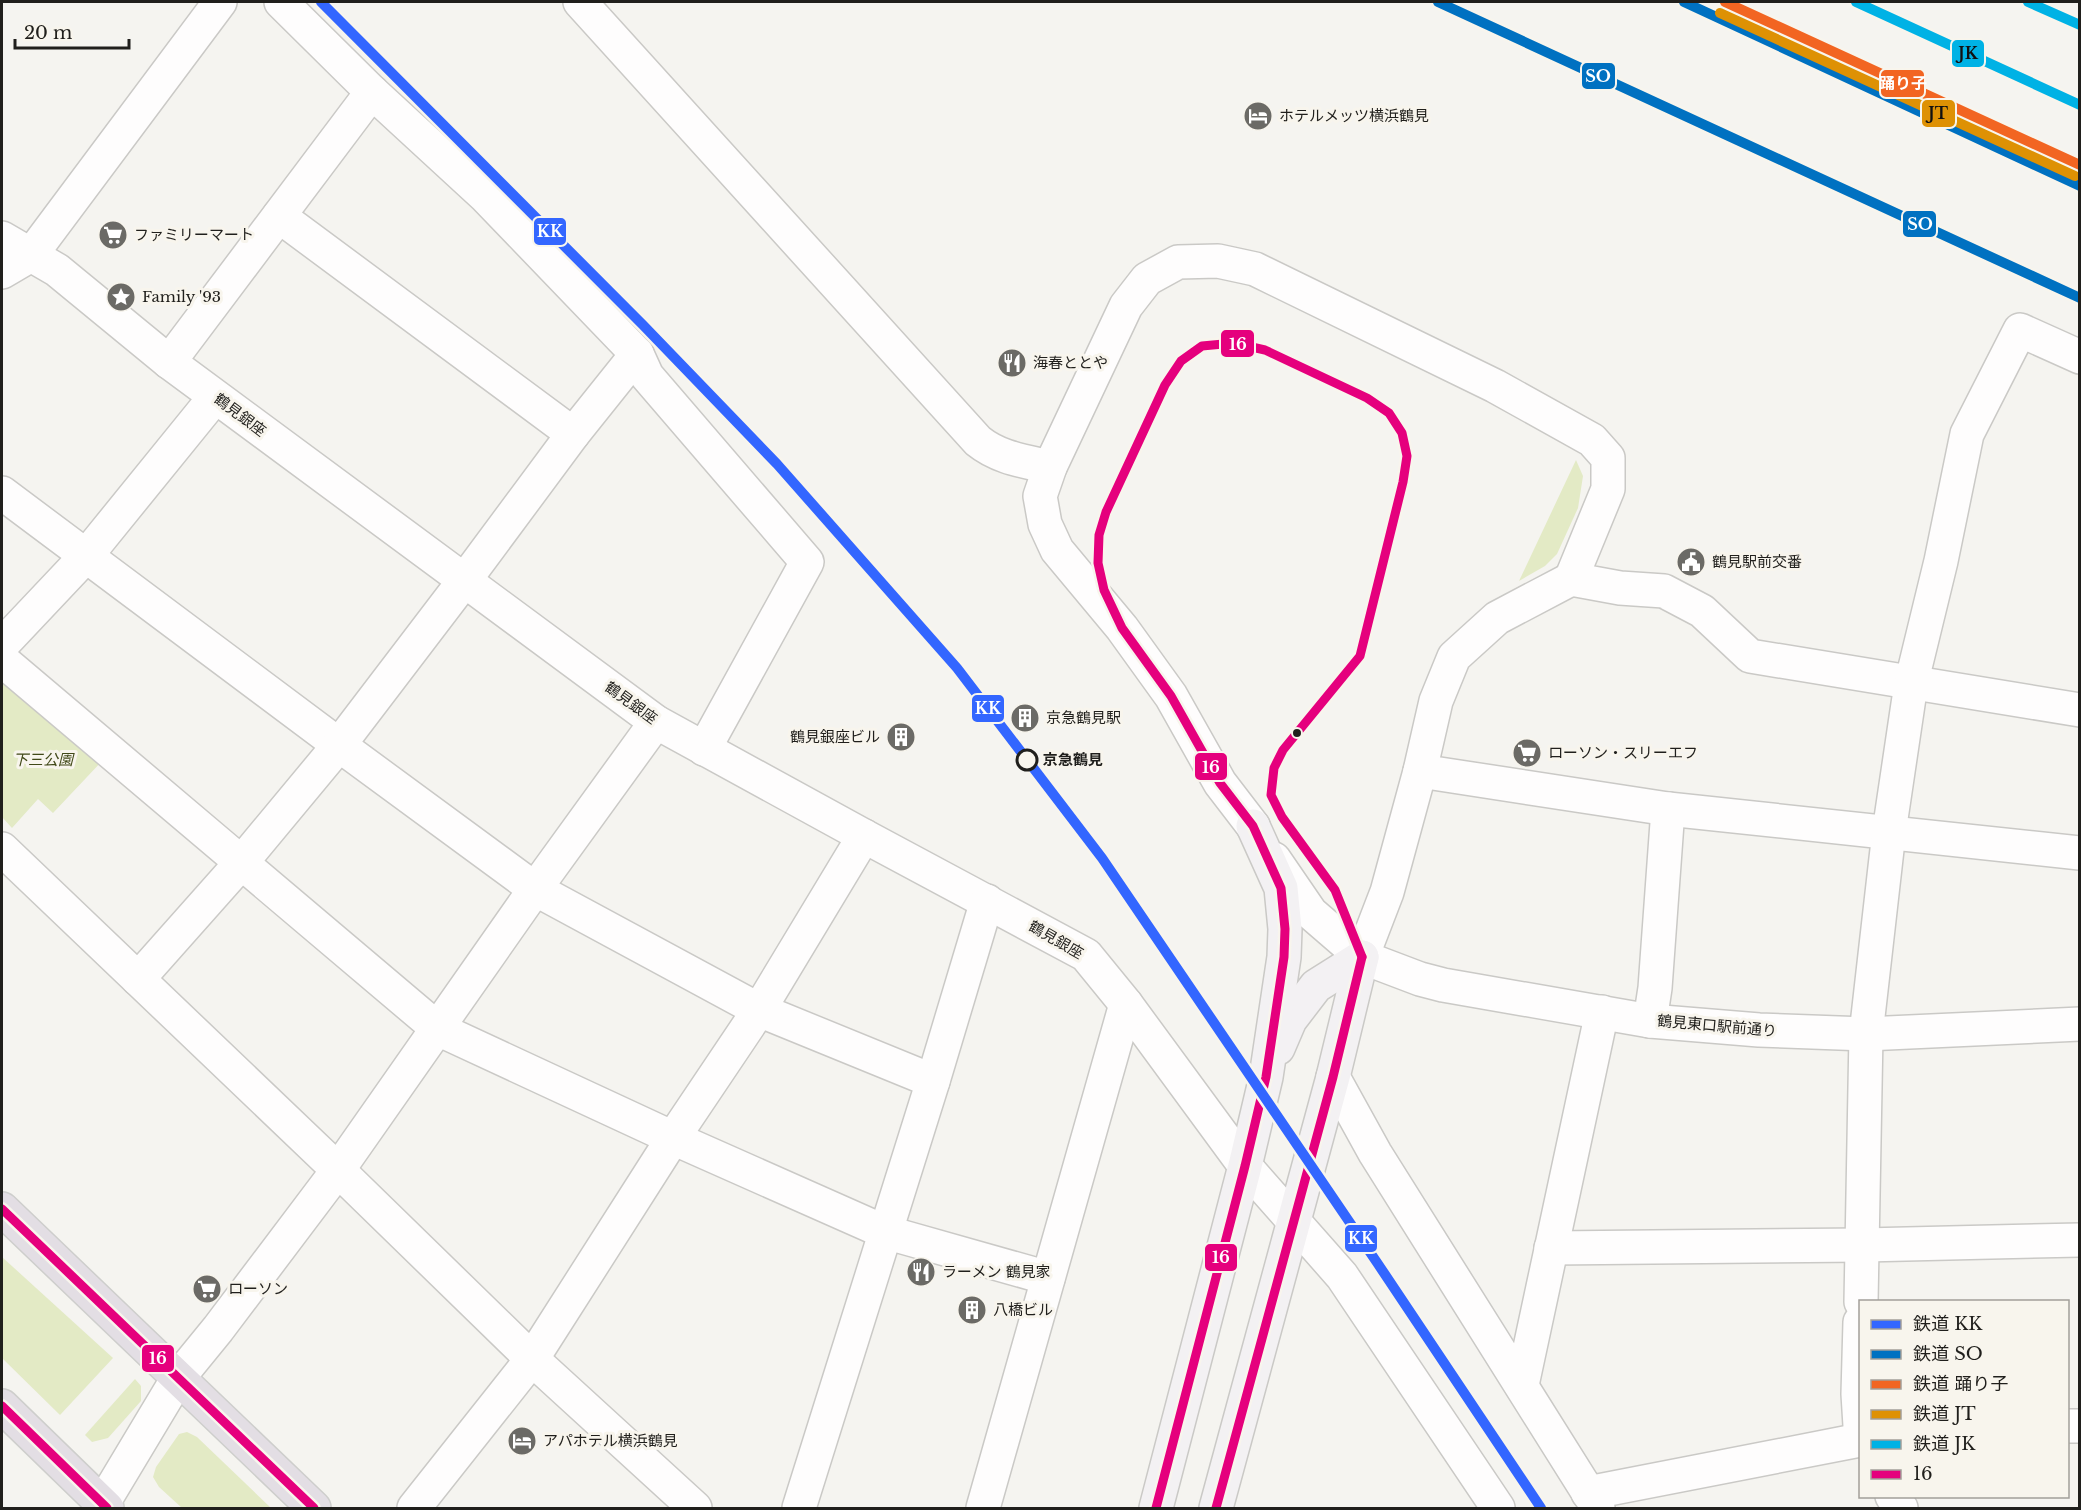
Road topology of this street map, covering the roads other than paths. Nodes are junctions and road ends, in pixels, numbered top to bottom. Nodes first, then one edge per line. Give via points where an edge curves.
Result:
1 (220, 2) edge
2 (281, 2) edge
3 (580, 2) edge
4 (372, 92) junction
5 (279, 216) junction
6 (2, 238) edge
7 (31, 255) junction
8 (2, 272) edge
9 (637, 354) junction
10 (2079, 357) edge
11 (169, 363) junction
12 (215, 397) junction
13 (573, 435) junction
14 (1050, 467) junction
15 (2, 493) edge
16 (86, 556) junction
17 (1571, 579) junction
18 (464, 581) junction
19 (2, 645) edge
20 (2, 660) edge
21 (1911, 684) junction
22 (2079, 710) edge
23 (656, 722) junction
24 (339, 745) junction
25 (704, 749) junction
26 (1420, 771) junction
27 (1668, 809) junction
28 (1252, 826) junction
29 (1889, 832) junction
30 (864, 836) junction
31 (2, 849) edge
32 (2079, 853) edge
33 (241, 862) junction
34 (535, 889) junction
35 (987, 901) junction
36 (1362, 957) junction
37 (138, 979) junction
38 (1126, 1004) junction
39 (759, 1010) junction
40 (1602, 1012) junction
41 (1650, 1021) junction
42 (2079, 1024) edge
43 (438, 1029) junction
44 (1866, 1034) junction
45 (1266, 1077) junction
46 (1334, 1077) junction
47 (933, 1081) junction
48 (673, 1138) junction
49 (1245, 1166) junction
50 (338, 1170) junction
51 (2, 1209) edge
52 (1294, 1221) junction
53 (885, 1232) junction
54 (2079, 1240) edge
55 (1864, 1245) junction
56 (1551, 1248) junction
57 (1048, 1278) junction
58 (1861, 1300) edge
59 (1859, 1358) edge
60 (532, 1359) junction
61 (177, 1378) junction
62 (1522, 1385) junction
63 (2, 1406) edge
64 (1859, 1410) edge
65 (2, 1415) edge
66 (1859, 1440) edge
67 (51, 1454) junction
68 (1593, 1501) edge
69 (103, 1507) edge
70 (314, 1509) edge
71 (414, 1509) edge
72 (695, 1509) edge
73 (799, 1509) edge
74 (983, 1509) edge
75 (1156, 1509) edge
76 (1216, 1509) edge
77 (1498, 1509) edge

1 - 7 street
2 - 4 street
3 - 14 street via 978,441 1006,457
4 - 5 street
4 - 9 street via 485,196
5 - 11 street
5 - 13 street
6 - 7 street, 鶴見銀座
7 - 8 street
7 - 11 street, 鶴見銀座 via 57,270
9 - 13 street
9 - 25 street via 647,376 807,562
10 - 21 street via 2020,330 1967,434
11 - 12 street, 鶴見銀座
12 - 16 street
12 - 18 street, 鶴見銀座
13 - 18 street
14 - 17 street via 1126,306 1147,279 1179,262 1218,261 1255,269 1495,386 1592,440 1608,458 1608,489
14 - 28 street via 1040,496 1045,524 1057,550 1164,686 1220,783
15 - 16 street
16 - 19 street
16 - 24 street
17 - 21 street via 1664,591 1702,611 1750,656
17 - 26 street via 1497,618 1454,657 1436,701
18 - 23 street, 鶴見銀座
18 - 24 street
20 - 33 street
21 - 22 street
21 - 29 street
23 - 25 street, 鶴見銀座
23 - 34 street
24 - 33 street
24 - 34 street
25 - 30 street, 鶴見銀座
26 - 27 street
26 - 36 street via 1387,892
27 - 29 street
27 - 41 street
28 - 36 street via 1311,913
28 - 45 main road via 1281,888 1285,929
29 - 32 street
29 - 44 street
30 - 35 street, 鶴見銀座
30 - 39 street
31 - 37 street
33 - 37 street
33 - 43 street
34 - 39 street
34 - 43 street
35 - 38 street, 鶴見銀座 via 1086,955
35 - 47 street
36 - 40 street, 鶴見東口駅前通り via 1443,985
36 - 45 main road via 1316,986 1290,1020
36 - 46 main road
37 - 50 street
38 - 49 street, 鶴見銀座
38 - 57 street
39 - 47 street
39 - 48 street
40 - 41 street, 鶴見東口駅前通り
40 - 56 street
41 - 44 street, 鶴見東口駅前通り
42 - 44 street, 鶴見東口駅前通り
43 - 48 street
43 - 50 street
44 - 55 street
45 - 49 main road
46 - 52 main road
46 - 62 street via 1375,1153
47 - 53 street
48 - 53 street
48 - 60 street
49 - 52 street, 鶴見銀座
49 - 75 main road
50 - 60 street
50 - 61 street
51 - 61 highway
52 - 76 main road
52 - 77 street, 鶴見銀座 via 1341,1276
53 - 57 street
53 - 73 street
54 - 55 street
55 - 56 street
55 - 58 street
56 - 62 street
57 - 74 street
59 - 64 street
60 - 71 street
60 - 72 street
61 - 69 street
61 - 70 highway
62 - 68 street
63 - 67 highway
65 - 67 street
66 - 68 street
67 - 69 highway

